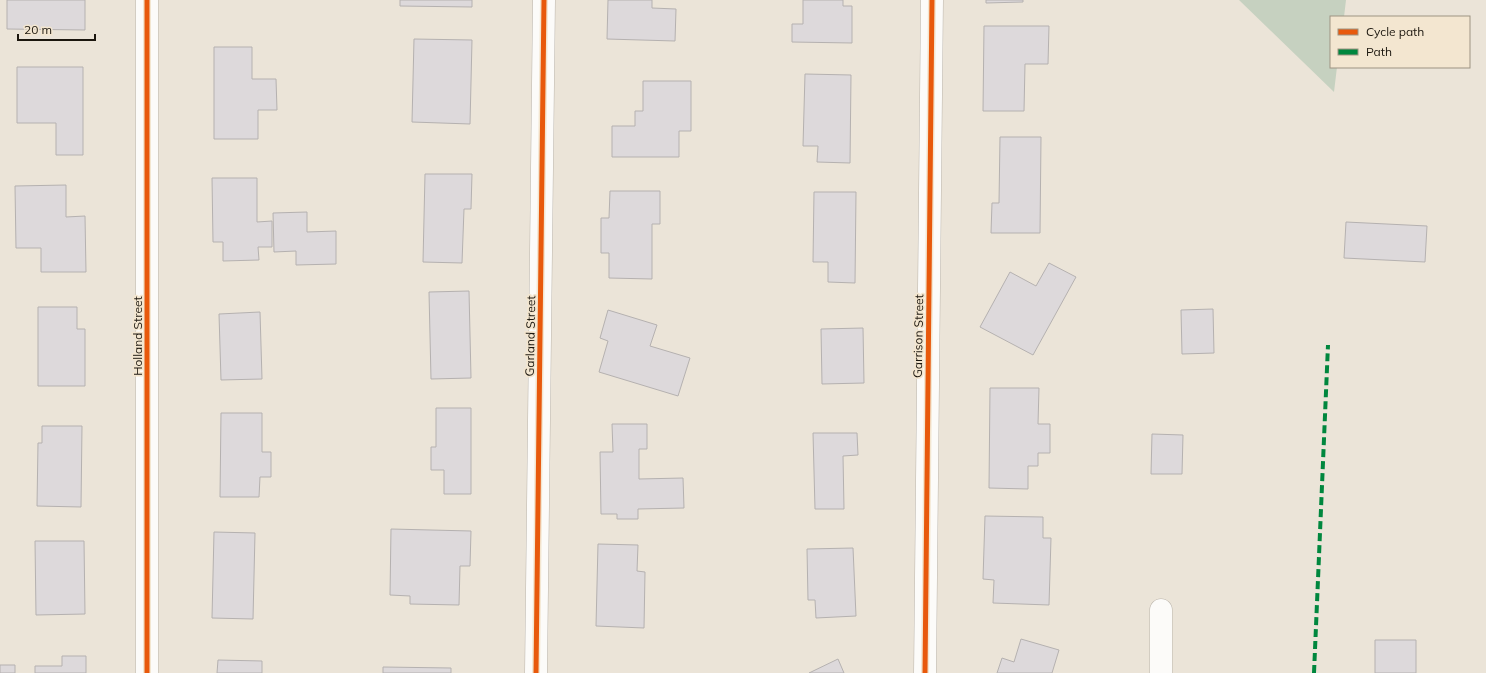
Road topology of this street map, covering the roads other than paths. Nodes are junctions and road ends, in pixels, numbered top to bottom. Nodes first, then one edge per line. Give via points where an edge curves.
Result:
1 (147, 0) edge
2 (544, 0) edge
3 (932, 0) edge
4 (1161, 610) dead end
5 (147, 673) edge
6 (536, 673) edge
7 (925, 673) edge
8 (1161, 673) edge

1 - 5 street, Holland Street
2 - 6 street, Garland Street
3 - 7 street, Garrison Street
4 - 8 street

